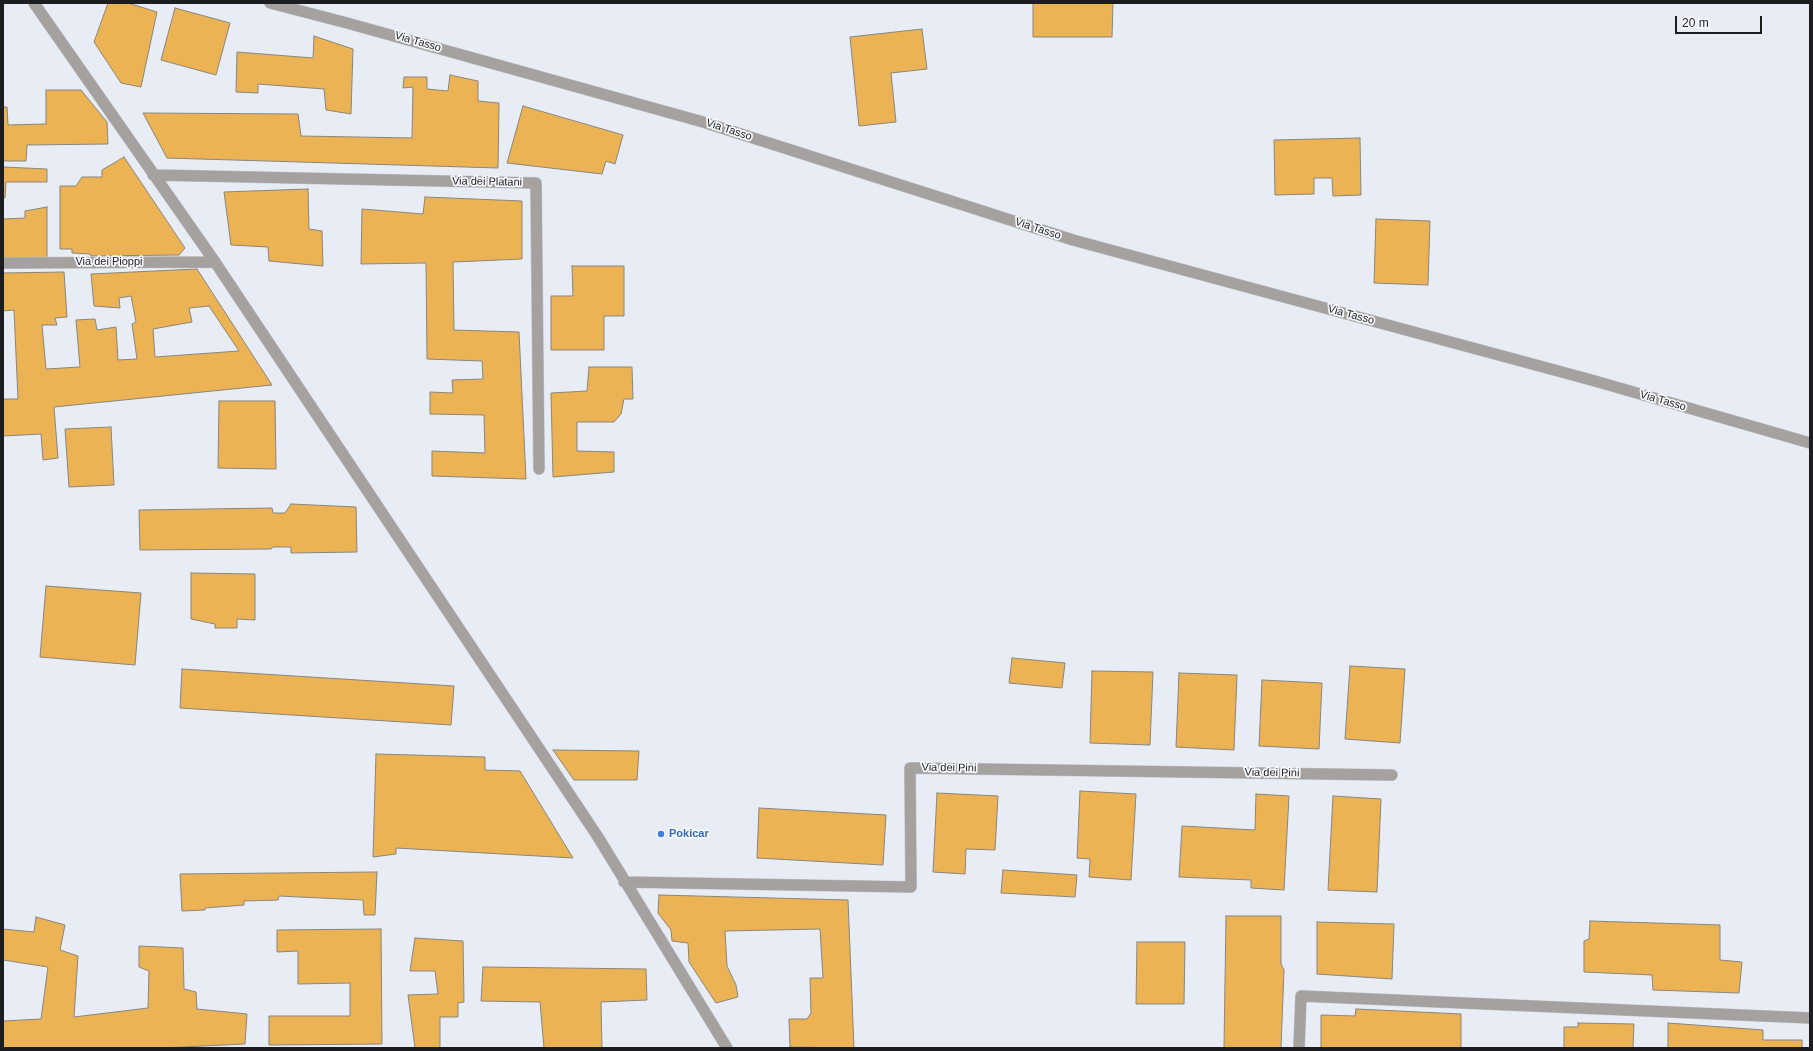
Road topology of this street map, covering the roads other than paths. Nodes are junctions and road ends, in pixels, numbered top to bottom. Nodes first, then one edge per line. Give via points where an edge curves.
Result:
1 (34, 3) edge
2 (270, 3) edge
3 (154, 175) junction
4 (215, 262) junction
5 (3, 263) edge
6 (1810, 443) edge
7 (539, 469) dead end
8 (1392, 775) dead end
9 (624, 882) junction
10 (1810, 1018) edge
11 (727, 1048) edge
12 (1299, 1048) edge

1 - 3 street
2 - 6 street, Via Tasso via 703,122 1073,240 1595,381
3 - 4 street
3 - 7 street, Via dei Platani via 536,183
4 - 5 street, Via dei Pioppi
4 - 9 street via 598,837
8 - 9 street, Via dei Pini via 910,768 911,887
9 - 11 street
10 - 12 street via 1301,996

